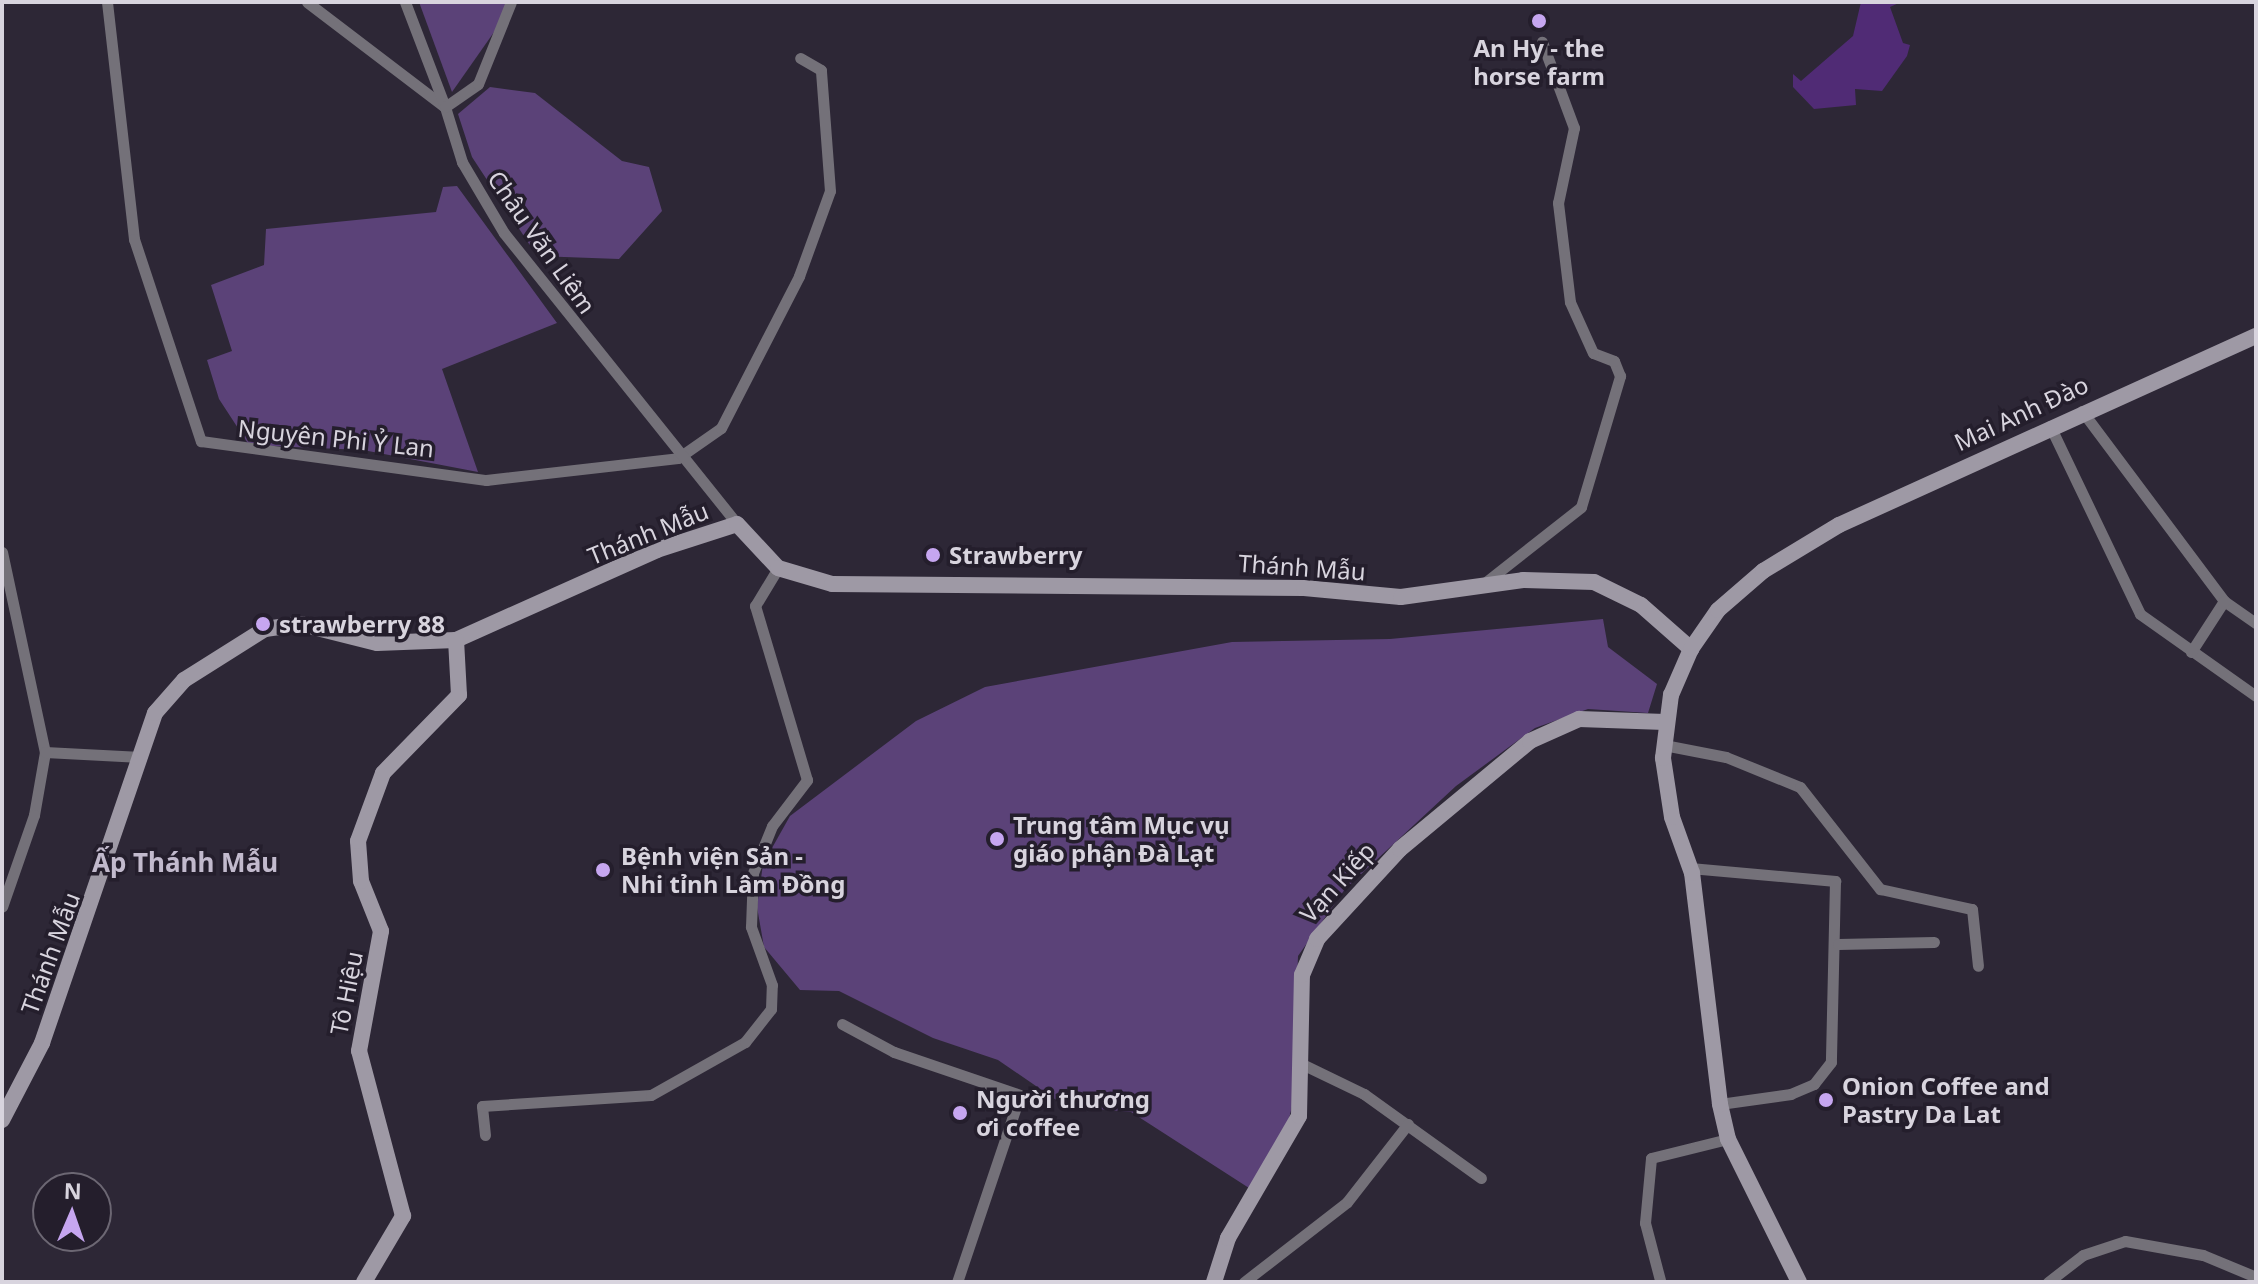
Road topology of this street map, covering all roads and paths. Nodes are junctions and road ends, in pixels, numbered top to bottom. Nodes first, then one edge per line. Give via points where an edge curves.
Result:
1 (107, 2) edge
2 (307, 2) edge
3 (405, 2) edge
4 (511, 2) edge
5 (1542, 42) dead end
6 (800, 58) dead end
7 (445, 107) junction
8 (2256, 336) edge
9 (2082, 411) junction
10 (2050, 426) junction
11 (678, 458) junction
12 (737, 524) junction
13 (2, 552) edge
14 (778, 568) junction
15 (1481, 585) junction
16 (2224, 601) junction
17 (2254, 618) edge
18 (456, 640) junction
19 (1691, 649) junction
20 (2191, 652) junction
21 (2256, 696) edge
22 (1665, 722) junction
23 (1664, 745) junction
24 (45, 752) junction
25 (141, 757) junction
26 (1690, 868) junction
27 (2, 907) edge
28 (1934, 942) dead end
29 (1838, 944) junction
30 (1978, 966) dead end
31 (842, 1024) dead end
32 (1304, 1065) junction
33 (1720, 1104) junction
34 (2, 1120) edge
35 (1408, 1124) junction
36 (485, 1135) dead end
37 (1728, 1139) junction
38 (1481, 1178) dead end
39 (2256, 1277) edge
40 (1660, 1280) dead end
41 (364, 1282) edge
42 (957, 1282) edge
43 (1214, 1282) edge
44 (1244, 1282) edge
45 (1799, 1282) edge
46 (2048, 1282) edge

1 - 11 street, Nguyên Phi Ỷ Lan via 134,239 201,441 486,480
2 - 7 street
3 - 7 street, Châu Văn Liêm
4 - 7 street via 478,84
5 - 15 street via 1574,128 1558,203 1570,302 1593,353 1614,361 1620,376 1581,507
6 - 11 street via 821,70 830,151 822,221 721,428
7 - 11 street, Châu Văn Liêm via 476,192
8 - 9 main road, Mai Anh Đào
9 - 10 main road, Mai Anh Đào
9 - 16 street
10 - 19 main road, Mai Anh Đào via 1810,543 1718,610
10 - 20 street via 2140,614
11 - 12 street, Châu Văn Liêm
12 - 14 main road, Thánh Mẫu
12 - 18 main road, Thánh Mẫu via 657,550
13 - 24 street
14 - 15 main road, Thánh Mẫu via 803,579 879,585 1288,587 1401,597
14 - 36 street via 755,606 807,780 772,826 753,873 751,927 772,985 771,1009 733,1050 651,1095 482,1106
15 - 19 main road, Thánh Mẫu via 1594,582 1641,605
16 - 17 street
16 - 20 street
18 - 25 main road, Thánh Mẫu via 377,643 301,624 265,629 163,701
18 - 41 main road, Tô Hiệu via 459,695 383,773 358,841 361,881 381,931 359,1051 403,1216
19 - 22 main road, Mai Anh Đào
20 - 21 street
22 - 23 main road, Mai Anh Đào
22 - 32 main road, Vạn Kiếp via 1590,718 1559,726 1500,763 1400,849 1333,919 1306,961
23 - 26 main road, Mai Anh Đào via 1672,817
23 - 30 street via 1726,757 1800,787 1880,889 1972,909
24 - 25 street
24 - 27 street via 34,815
25 - 34 main road, Thánh Mẫu via 42,1043
26 - 29 street via 1835,881
26 - 33 main road, Mai Anh Đào
28 - 29 street
29 - 33 street via 1831,1062 1814,1084 1791,1094
31 - 42 street via 894,1052 1020,1095
32 - 35 street
32 - 43 main road, Vạn Kiếp via 1294,1131 1228,1238
33 - 37 main road, Mai Anh Đào
35 - 38 street
35 - 44 street via 1364,1186
37 - 40 street via 1651,1158 1645,1223
37 - 45 main road, Mai Anh Đào
39 - 46 street via 2203,1255 2125,1241 2083,1255

